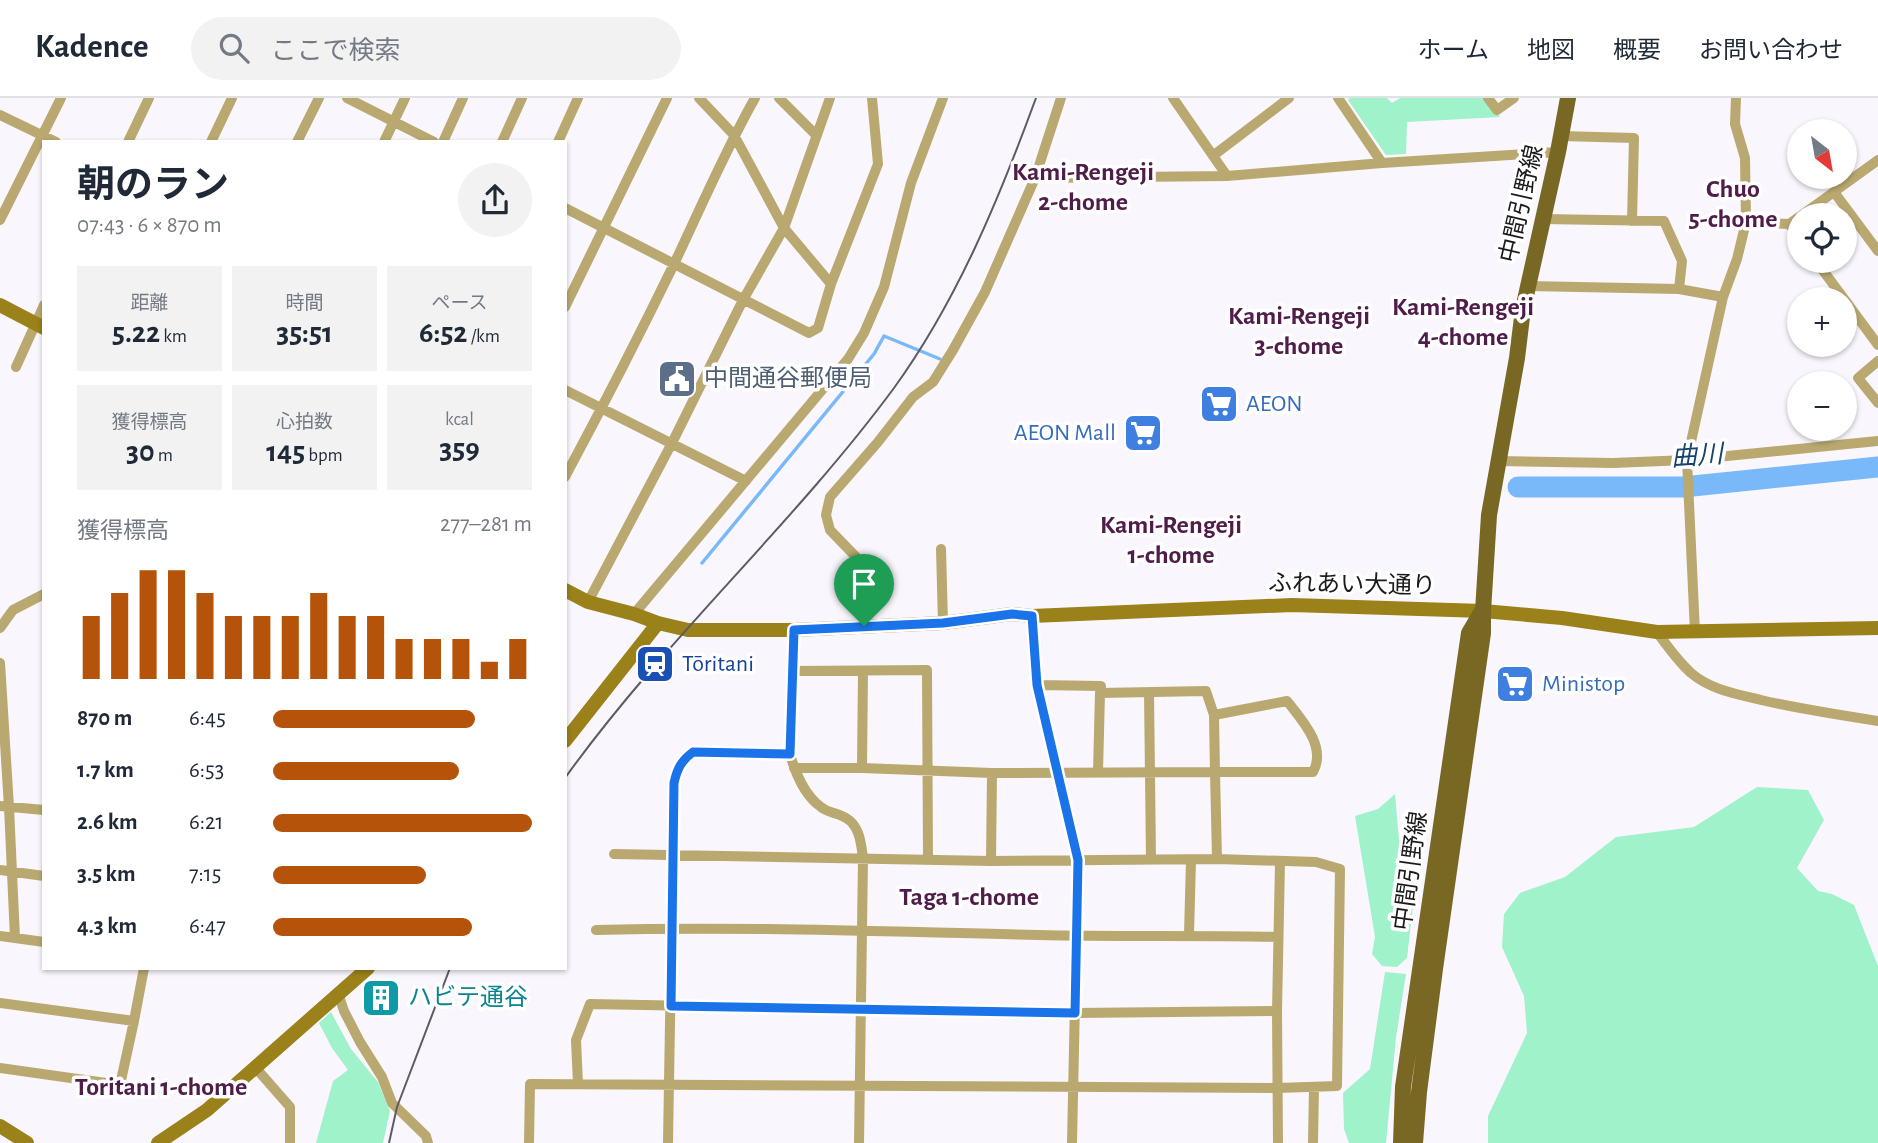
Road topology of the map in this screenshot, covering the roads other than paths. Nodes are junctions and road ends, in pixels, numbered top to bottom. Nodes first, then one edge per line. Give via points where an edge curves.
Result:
1 (61, 98) edge
2 (149, 98) edge
3 (232, 98) edge
4 (319, 98) edge
5 (347, 98) edge
6 (405, 98) edge
7 (463, 98) edge
8 (522, 98) edge
9 (578, 98) edge
10 (667, 98) edge
11 (699, 98) edge
12 (755, 98) edge
13 (779, 98) edge
14 (830, 98) edge
15 (872, 98) edge
16 (943, 98) edge
17 (1061, 98) edge
18 (1173, 98) edge
19 (1289, 98) edge
20 (1338, 98) edge
21 (1488, 98) edge
22 (1514, 98) edge
23 (1568, 98) edge
24 (1736, 98) edge
25 (0, 115) edge
26 (394, 121) junction
27 (734, 135) junction
28 (816, 135) junction
29 (42, 136) junction
30 (51, 140) edge
31 (129, 140) edge
32 (212, 140) edge
33 (298, 140) edge
34 (385, 140) edge
35 (430, 140) edge
36 (444, 140) edge
37 (503, 140) edge
38 (559, 140) edge
39 (1559, 144) junction
40 (1214, 155) junction
41 (1878, 160) edge
42 (1382, 163) junction
43 (1227, 176) junction
44 (1035, 178) junction
45 (1834, 192) junction
46 (1818, 203) edge
47 (567, 209) edge
48 (1542, 219) junction
49 (0, 220) edge
50 (1632, 221) junction
51 (1746, 222) junction
52 (1787, 224) edge
53 (784, 228) junction
54 (604, 229) junction
55 (1878, 251) edge
56 (674, 264) junction
57 (1825, 273) edge
58 (831, 284) junction
59 (1528, 286) junction
60 (1679, 289) junction
61 (1723, 297) junction
62 (743, 300) junction
63 (567, 303) edge
64 (0, 305) edge
65 (39, 326) edge
66 (1878, 345) edge
67 (1878, 361) edge
68 (16, 367) dead end
69 (567, 391) edge
70 (1878, 403) edge
71 (602, 408) junction
72 (1878, 441) edge
73 (672, 443) junction
74 (1687, 460) junction
75 (1497, 464) junction
76 (567, 473) edge
77 (746, 481) junction
78 (941, 550) dead end
79 (567, 591) edge
80 (42, 595) edge
81 (588, 602) junction
82 (1483, 611) junction
83 (634, 614) junction
84 (1032, 616) junction
85 (658, 623) junction
86 (943, 623) junction
87 (864, 626) junction
88 (0, 628) edge
89 (1878, 628) edge
90 (794, 630) junction
91 (1657, 632) junction
92 (1695, 632) junction
93 (0, 663) edge
94 (793, 671) junction
95 (863, 671) junction
96 (1037, 685) junction
97 (1149, 693) junction
98 (1100, 694) junction
99 (1214, 715) junction
100 (1878, 721) edge
101 (567, 738) edge
102 (3, 746) edge
103 (790, 754) junction
104 (794, 768) junction
105 (862, 768) junction
106 (929, 770) junction
107 (1056, 772) junction
108 (1098, 772) junction
109 (1151, 772) junction
110 (1215, 772) junction
111 (992, 773) junction
112 (5, 807) edge
113 (42, 810) edge
114 (674, 854) junction
115 (614, 855) dead end
116 (863, 858) junction
117 (928, 859) junction
118 (1151, 859) junction
119 (1217, 859) junction
120 (1078, 860) junction
121 (1191, 860) junction
122 (991, 861) junction
123 (1280, 862) junction
124 (0, 870) edge
125 (11, 871) junction
126 (42, 876) edge
127 (672, 928) junction
128 (597, 930) dead end
129 (862, 931) junction
130 (1189, 934) junction
131 (0, 936) edge
132 (1076, 936) junction
133 (1278, 937) junction
134 (15, 938) junction
135 (42, 942) edge
136 (144, 970) edge
137 (362, 970) edge
138 (338, 993) junction
139 (0, 1003) edge
140 (671, 1006) junction
141 (861, 1010) junction
142 (1277, 1011) junction
143 (1075, 1013) junction
144 (134, 1021) junction
145 (255, 1067) junction
146 (0, 1068) edge
147 (578, 1084) junction
148 (669, 1084) junction
149 (861, 1086) junction
150 (1073, 1086) junction
151 (1314, 1087) junction
152 (1278, 1088) junction
153 (0, 1125) edge
154 (27, 1143) edge
155 (158, 1143) edge
156 (290, 1143) edge
157 (428, 1143) edge
158 (529, 1143) edge
159 (668, 1143) edge
160 (859, 1143) edge
161 (1072, 1143) edge
162 (1278, 1143) edge
163 (1313, 1143) edge
164 (1401, 1143) edge
165 (1415, 1143) edge

1 - 29 street
2 - 31 street
3 - 32 street
4 - 33 street
5 - 26 street
6 - 26 street
7 - 36 street
8 - 37 street
9 - 38 street
10 - 54 street
11 - 27 street
12 - 27 street
13 - 28 street
14 - 28 street
15 - 58 street via 878,164
16 - 77 street via 911,183 884,287 864,333 848,359
17 - 44 street
18 - 40 street
19 - 40 street
20 - 42 street
21 - 22 street via 1497,110
23 - 39 main road, 中間引野線
24 - 51 street via 1735,124 1745,158
25 - 29 street
26 - 34 street
26 - 35 street
27 - 53 street
27 - 56 street
28 - 53 street
29 - 30 street
29 - 49 street
39 - 42 street
39 - 48 main road, 中間引野線
39 - 50 street via 1634,138
40 - 43 street
41 - 45 street
42 - 43 street
43 - 44 street
44 - 87 street via 985,292 933,383 913,397 830,497 826,516 830,530 863,568
45 - 46 street
45 - 55 street
47 - 54 street
48 - 50 street
48 - 59 main road, 中間引野線
50 - 60 street via 1664,221 1682,261
51 - 52 street
51 - 61 street
53 - 58 street
53 - 62 street
54 - 56 street
54 - 63 street
56 - 62 street
56 - 71 street
57 - 66 street
58 - 62 street via 818,328 809,332
59 - 60 street
59 - 75 main road, 中間引野線
60 - 61 street
61 - 74 street
62 - 73 street
64 - 65 street
65 - 68 street
67 - 70 street via 1858,378
69 - 71 street
71 - 73 street
71 - 76 street
72 - 74 street
73 - 77 street
73 - 81 street
74 - 75 street
74 - 92 street
75 - 82 main road, 中間引野線
77 - 83 street
78 - 86 street
79 - 81 street, ふれあい大通り
80 - 88 street via 13,610
81 - 83 street, ふれあい大通り
82 - 84 street, ふれあい大通り via 1277,605
82 - 91 street, ふれあい大通り
82 - 164 main road, 中間引野線 via 1469,633 1404,1087
82 - 165 main road, 中間引野線
83 - 85 street, ふれあい大通り
84 - 86 street, ふれあい大通り via 1012,614
84 - 96 street
85 - 90 street, ふれあい大通り via 688,630
85 - 101 street
86 - 87 street, ふれあい大通り
87 - 90 street, ふれあい大通り
89 - 92 street, ふれあい大通り
90 - 94 street
91 - 92 street, ふれあい大通り
91 - 100 street via 1691,673 1710,685 1792,707
93 - 102 street
94 - 95 street
94 - 103 street
95 - 105 street
95 - 106 street via 927,670
96 - 98 street via 1101,686
96 - 107 street
97 - 98 street
97 - 99 street via 1206,691
97 - 109 street
98 - 108 street
99 - 110 street
99 - 110 street via 1287,701 1316,743 1318,763 1313,772
102 - 112 street
103 - 104 street
103 - 114 street via 693,752 683,759 674,783
104 - 105 street
104 - 116 street via 819,806 848,819 859,834
105 - 106 street
106 - 111 street
106 - 117 street
107 - 108 street
107 - 111 street
107 - 120 street
108 - 109 street
109 - 110 street
109 - 118 street
110 - 119 street
111 - 122 street
112 - 113 street
112 - 125 street
114 - 115 street
114 - 116 street
114 - 127 street
116 - 117 street
116 - 129 street
117 - 122 street
118 - 120 street
118 - 121 street
119 - 121 street
119 - 123 street
120 - 122 street
120 - 132 street
121 - 130 street
123 - 133 street
123 - 151 street via 1316,862 1340,869 1336,1086
124 - 125 street
125 - 126 street
125 - 134 street
127 - 128 street
127 - 129 street
127 - 140 street
129 - 132 street
129 - 141 street
130 - 132 street
130 - 133 street
131 - 134 street
132 - 143 street
133 - 142 street
134 - 135 street
136 - 144 street
137 - 138 street
138 - 145 street
138 - 157 street via 393,1103
139 - 144 street
140 - 141 street
140 - 147 street via 590,1004 576,1040
140 - 148 street
141 - 143 street
141 - 149 street
142 - 143 street
142 - 152 street
143 - 150 street
144 - 146 street via 120,1085
145 - 155 street via 207,1110
145 - 156 street via 290,1107
147 - 148 street
147 - 158 street via 530,1084
148 - 149 street
148 - 159 street
149 - 150 street
149 - 160 street
150 - 152 street
150 - 161 street
151 - 152 street
151 - 163 street
152 - 162 street
153 - 154 street

